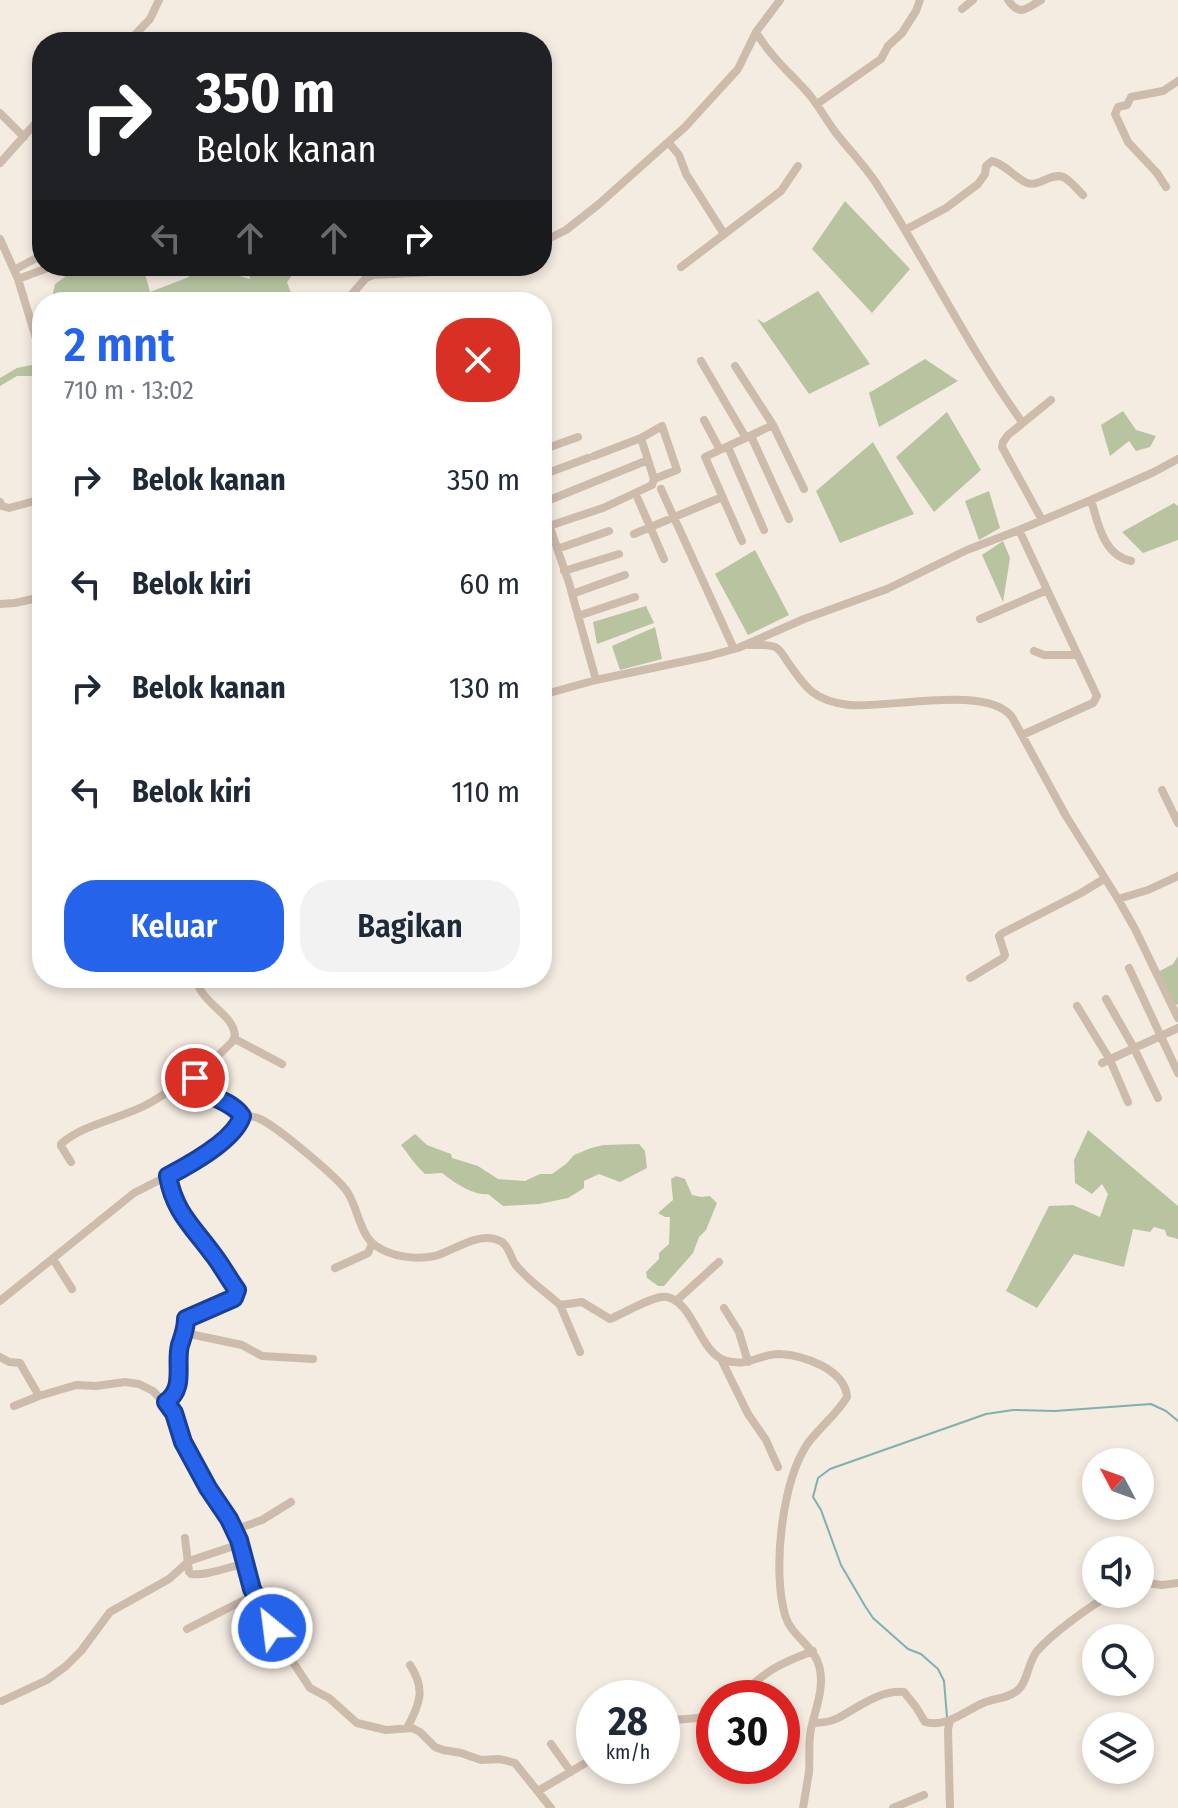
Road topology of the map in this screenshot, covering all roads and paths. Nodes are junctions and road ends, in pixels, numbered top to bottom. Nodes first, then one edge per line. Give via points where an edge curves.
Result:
1 (159, 0) edge
2 (780, 0) edge
3 (920, 0) edge
4 (973, 0) edge
5 (1008, 0) edge
6 (1041, 0) edge
7 (962, 9) dead end
8 (138, 32) edge
9 (756, 32) junction
10 (1178, 81) edge
11 (817, 104) junction
12 (0, 113) edge
13 (32, 128) edge
14 (24, 137) junction
15 (669, 143) junction
16 (0, 163) edge
17 (798, 166) dead end
18 (1166, 187) dead end
19 (1083, 195) dead end
20 (905, 230) junction
21 (724, 234) junction
22 (552, 237) edge
23 (0, 239) edge
24 (32, 262) edge
25 (681, 267) dead end
26 (32, 271) edge
27 (16, 274) junction
28 (371, 276) edge
29 (354, 292) edge
30 (32, 326) edge
31 (701, 361) dead end
32 (735, 366) dead end
33 (1051, 400) dead end
34 (704, 420) dead end
35 (1022, 422) junction
36 (773, 425) junction
37 (578, 437) dead end
38 (748, 437) junction
39 (641, 438) junction
40 (552, 446) edge
41 (724, 448) junction
42 (1178, 459) edge
43 (648, 460) junction
44 (552, 471) edge
45 (654, 479) junction
46 (661, 489) dead end
47 (804, 489) dead end
48 (722, 497) junction
49 (638, 499) dead end
50 (1091, 500) junction
51 (0, 502) edge
52 (32, 502) edge
53 (552, 503) edge
54 (674, 518) junction
55 (789, 519) dead end
56 (1042, 520) junction
57 (552, 525) edge
58 (651, 528) junction
59 (764, 530) dead end
60 (1019, 530) junction
61 (609, 531) dead end
62 (634, 534) dead end
63 (552, 535) edge
64 (742, 541) dead end
65 (557, 549) junction
66 (619, 554) dead end
67 (664, 559) dead end
68 (1131, 561) dead end
69 (564, 571) junction
70 (625, 575) dead end
71 (1047, 590) junction
72 (572, 594) junction
73 (635, 597) dead end
74 (32, 599) edge
75 (0, 604) edge
76 (578, 616) junction
77 (980, 619) dead end
78 (745, 645) junction
79 (734, 649) junction
80 (1034, 651) dead end
81 (1077, 655) junction
82 (596, 680) junction
83 (552, 692) edge
84 (1022, 735) junction
85 (1162, 790) dead end
86 (1178, 823) edge
87 (1178, 876) edge
88 (1104, 879) junction
89 (1118, 899) junction
90 (1129, 968) dead end
91 (970, 978) dead end
92 (198, 988) edge
93 (1106, 999) dead end
94 (1077, 1006) dead end
95 (1178, 1018) edge
96 (1178, 1028) edge
97 (1161, 1035) junction
98 (235, 1039) junction
99 (1134, 1048) junction
100 (1106, 1062) junction
101 (282, 1064) dead end
102 (1178, 1073) edge
103 (195, 1078) junction
104 (1158, 1098) dead end
105 (1128, 1102) dead end
106 (242, 1116) junction
107 (71, 1162) dead end
108 (168, 1176) junction
109 (372, 1244) junction
110 (53, 1259) junction
111 (719, 1262) dead end
112 (335, 1268) dead end
113 (72, 1289) dead end
114 (0, 1301) edge
115 (676, 1301) junction
116 (560, 1305) junction
117 (724, 1308) dead end
118 (185, 1333) junction
119 (580, 1352) dead end
120 (0, 1358) edge
121 (313, 1359) dead end
122 (721, 1359) junction
123 (748, 1362) junction
124 (39, 1396) junction
125 (166, 1402) junction
126 (14, 1406) dead end
127 (778, 1467) dead end
128 (291, 1502) dead end
129 (234, 1530) junction
130 (185, 1538) dead end
131 (240, 1544) junction
132 (189, 1561) junction
133 (244, 1564) junction
134 (1178, 1583) edge
135 (1154, 1584) edge
136 (254, 1595) junction
137 (1091, 1608) edge
138 (187, 1629) dead end
139 (813, 1651) junction
140 (410, 1665) dead end
141 (758, 1680) edge
142 (2, 1701) edge
143 (947, 1721) junction
144 (813, 1723) junction
145 (407, 1728) junction
146 (551, 1744) dead end
147 (576, 1769) edge
148 (571, 1772) junction
149 (538, 1791) junction
150 (924, 1795) dead end
151 (551, 1808) edge
152 (803, 1808) edge
153 (893, 1808) edge
154 (950, 1808) edge

1 - 8 street
2 - 9 street
3 - 11 street via 881,59
4 - 7 street
5 - 6 street via 1023,11
9 - 11 street
9 - 15 street via 728,82
10 - 18 street via 1163,91 1131,97 1115,114 1128,142
11 - 20 street
12 - 14 street
13 - 14 street
14 - 16 street
15 - 21 street
15 - 22 street
17 - 21 street via 781,191
19 - 20 street via 1063,177 1031,184 992,161 978,184
20 - 35 street
21 - 25 street
23 - 27 street
24 - 27 street
26 - 27 street
27 - 30 street
28 - 29 street
31 - 38 street
32 - 36 street
33 - 35 street
34 - 41 street
35 - 56 street via 1002,447
36 - 38 street
36 - 47 street
37 - 40 street
38 - 41 street
38 - 55 street
39 - 43 street
39 - 44 street
39 - 45 street via 662,426 677,470
41 - 48 street via 705,457
41 - 59 street
42 - 50 street
43 - 45 street
43 - 53 street
45 - 57 street via 652,485 603,508
46 - 54 street
48 - 54 street
48 - 64 street
49 - 58 street
50 - 56 street
50 - 68 street via 1107,546
51 - 52 street via 9,508
54 - 58 street
54 - 79 street
56 - 60 street
58 - 62 street
58 - 67 street
60 - 71 street
60 - 78 street
61 - 65 street
63 - 65 street
65 - 69 street
66 - 69 street
69 - 72 street
70 - 72 street
71 - 77 street
71 - 81 street
72 - 76 street
73 - 76 street
74 - 75 street
76 - 82 street
78 - 79 street
78 - 84 street via 780,651 809,691 826,700 873,706 965,700 1008,712
79 - 82 street
80 - 81 street
81 - 84 street via 1096,700
82 - 83 street
84 - 88 street
85 - 86 street
87 - 89 street
88 - 89 street
88 - 91 street via 1001,934 1003,958
89 - 95 street
90 - 97 street
92 - 98 street via 232,1024
93 - 99 street
94 - 100 street
96 - 97 street
97 - 99 street
97 - 102 street
98 - 101 street
98 - 103 street
99 - 100 street
99 - 104 street
100 - 105 street
103 - 106 street via 204,1092
103 - 107 street via 63,1141
106 - 108 street via 222,1140
106 - 109 street via 259,1118 280,1132 340,1182
108 - 110 street via 134,1193
108 - 118 street via 174,1201 237,1290 234,1298 188,1317
109 - 112 street via 368,1253
109 - 116 street via 417,1258 494,1238
110 - 113 street
110 - 114 street
111 - 115 street
115 - 116 street via 660,1296 610,1319 582,1302
115 - 122 street
116 - 119 street
117 - 123 street
118 - 121 street via 242,1345 260,1355
118 - 125 street via 177,1387
120 - 124 street via 20,1363
122 - 123 street
122 - 127 street
123 - 139 street via 777,1354 794,1357 834,1372 847,1389 845,1401 794,1469 783,1510 780,1579 785,1615
124 - 125 street via 76,1385 128,1382 151,1389
124 - 126 street
125 - 129 street
128 - 129 street
129 - 131 street
130 - 132 street
131 - 132 street
131 - 133 street
132 - 133 street via 189,1572 195,1575
132 - 142 street via 169,1579 110,1612 57,1673
133 - 136 street
134 - 135 street
136 - 138 street
136 - 145 street via 312,1690 357,1723 386,1730
137 - 143 street via 1035,1653 1018,1691
139 - 141 street via 781,1663
139 - 144 street via 821,1672
140 - 145 street via 421,1687
143 - 144 street via 925,1722 907,1694 899,1692 876,1697 836,1719
143 - 154 street
144 - 152 street
145 - 149 street via 443,1750 515,1763
146 - 148 street
147 - 148 street
148 - 149 street
149 - 151 street
150 - 153 street

